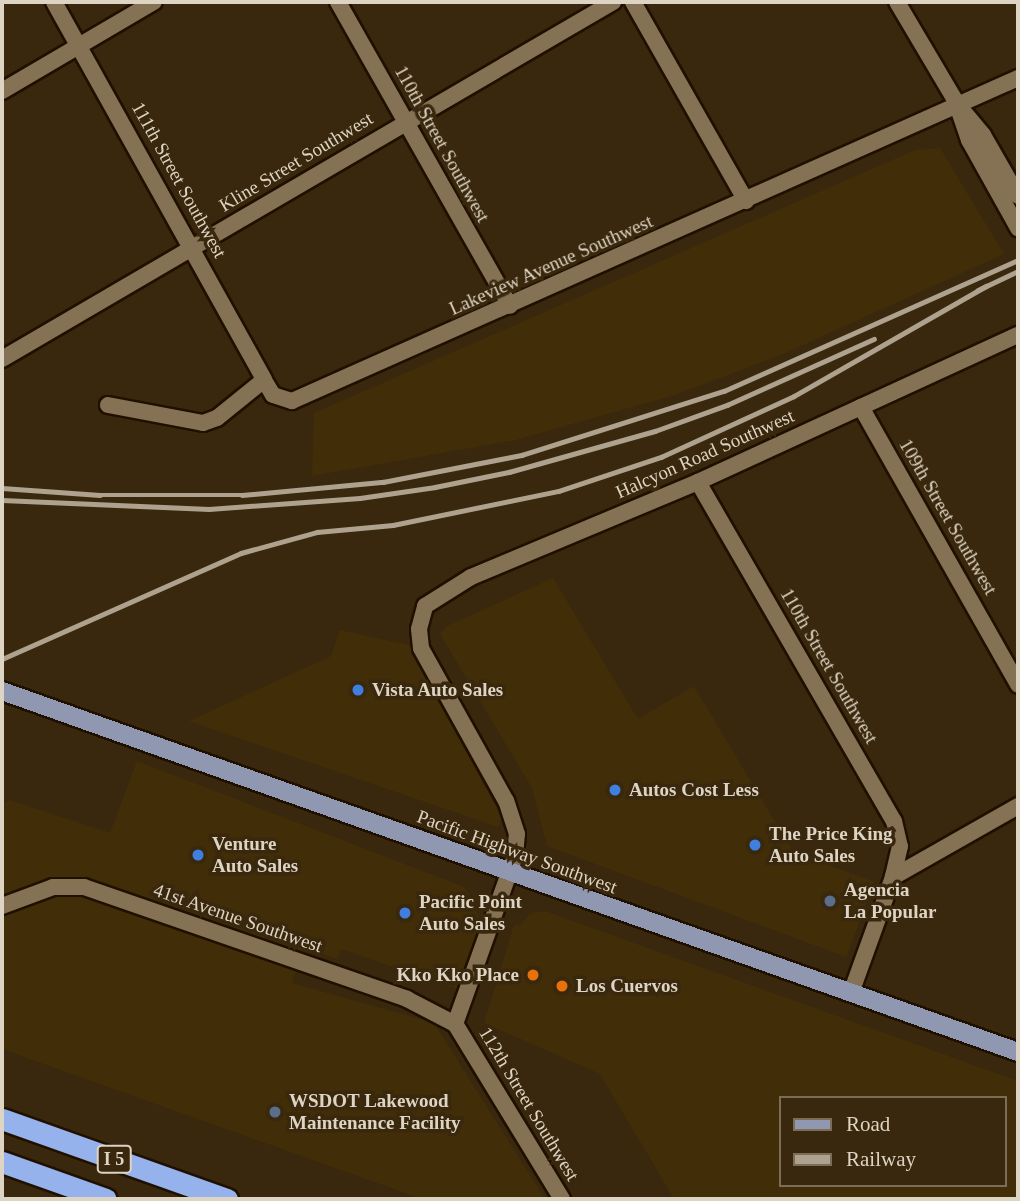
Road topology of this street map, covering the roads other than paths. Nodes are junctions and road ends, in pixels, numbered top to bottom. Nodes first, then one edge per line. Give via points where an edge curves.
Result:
1 (54, 2) edge
2 (154, 2) edge
3 (338, 2) edge
4 (612, 2) edge
5 (633, 2) edge
6 (897, 2) edge
7 (79, 45) junction
8 (1018, 78) edge
9 (2, 91) edge
10 (958, 105) junction
11 (404, 121) junction
12 (1018, 196) edge
13 (746, 201) junction
14 (1018, 228) edge
15 (194, 247) junction
16 (510, 306) junction
17 (1018, 335) edge
18 (2, 359) edge
19 (264, 380) junction
20 (107, 405) dead end
21 (861, 407) junction
22 (698, 482) junction
23 (420, 621) joint
24 (1018, 685) edge
25 (2, 691) edge
26 (1018, 806) edge
27 (509, 873) junction
28 (893, 877) junction
29 (2, 906) edge
30 (851, 993) junction
31 (455, 1024) junction
32 (1018, 1052) edge
33 (2, 1119) edge
34 (2, 1162) edge
35 (106, 1199) edge
36 (227, 1199) edge
37 (562, 1199) edge

1 - 7 street, 111th Street Southwest
2 - 7 street
3 - 11 street, 110th Street Southwest
4 - 11 street, Kline Street Southwest
5 - 13 street
6 - 10 street
7 - 9 street
7 - 15 street, 111th Street Southwest
8 - 10 street, Lakeview Avenue Southwest
10 - 12 street via 983,135
10 - 13 street, Lakeview Avenue Southwest
10 - 14 street via 969,140
11 - 15 street, Kline Street Southwest
11 - 16 street, 110th Street Southwest
13 - 16 street, Lakeview Avenue Southwest
15 - 18 street, Kline Street Southwest
15 - 19 street, 111th Street Southwest
16 - 19 street, Lakeview Avenue Southwest via 302,399 273,395
17 - 21 street, Halcyon Road Southwest
19 - 20 street via 217,418 204,423
21 - 22 street, Halcyon Road Southwest
21 - 24 street, 109th Street Southwest
22 - 23 street, Halcyon Road Southwest via 447,589 425,606
22 - 28 street, 110th Street Southwest via 894,821 901,846
23 - 27 street, 112th Street Southwest via 422,651 513,817 517,841
25 - 27 main road, Pacific Highway Southwest
26 - 28 street
27 - 30 main road, Pacific Highway Southwest
27 - 31 street, 112th Street Southwest
28 - 30 street, 110th Street Southwest
29 - 31 street, 41st Avenue Southwest via 53,887 84,887 407,999
30 - 32 main road, Pacific Highway Southwest
31 - 37 street, 112th Street Southwest
33 - 36 highway, I 5
34 - 35 highway, I 5

